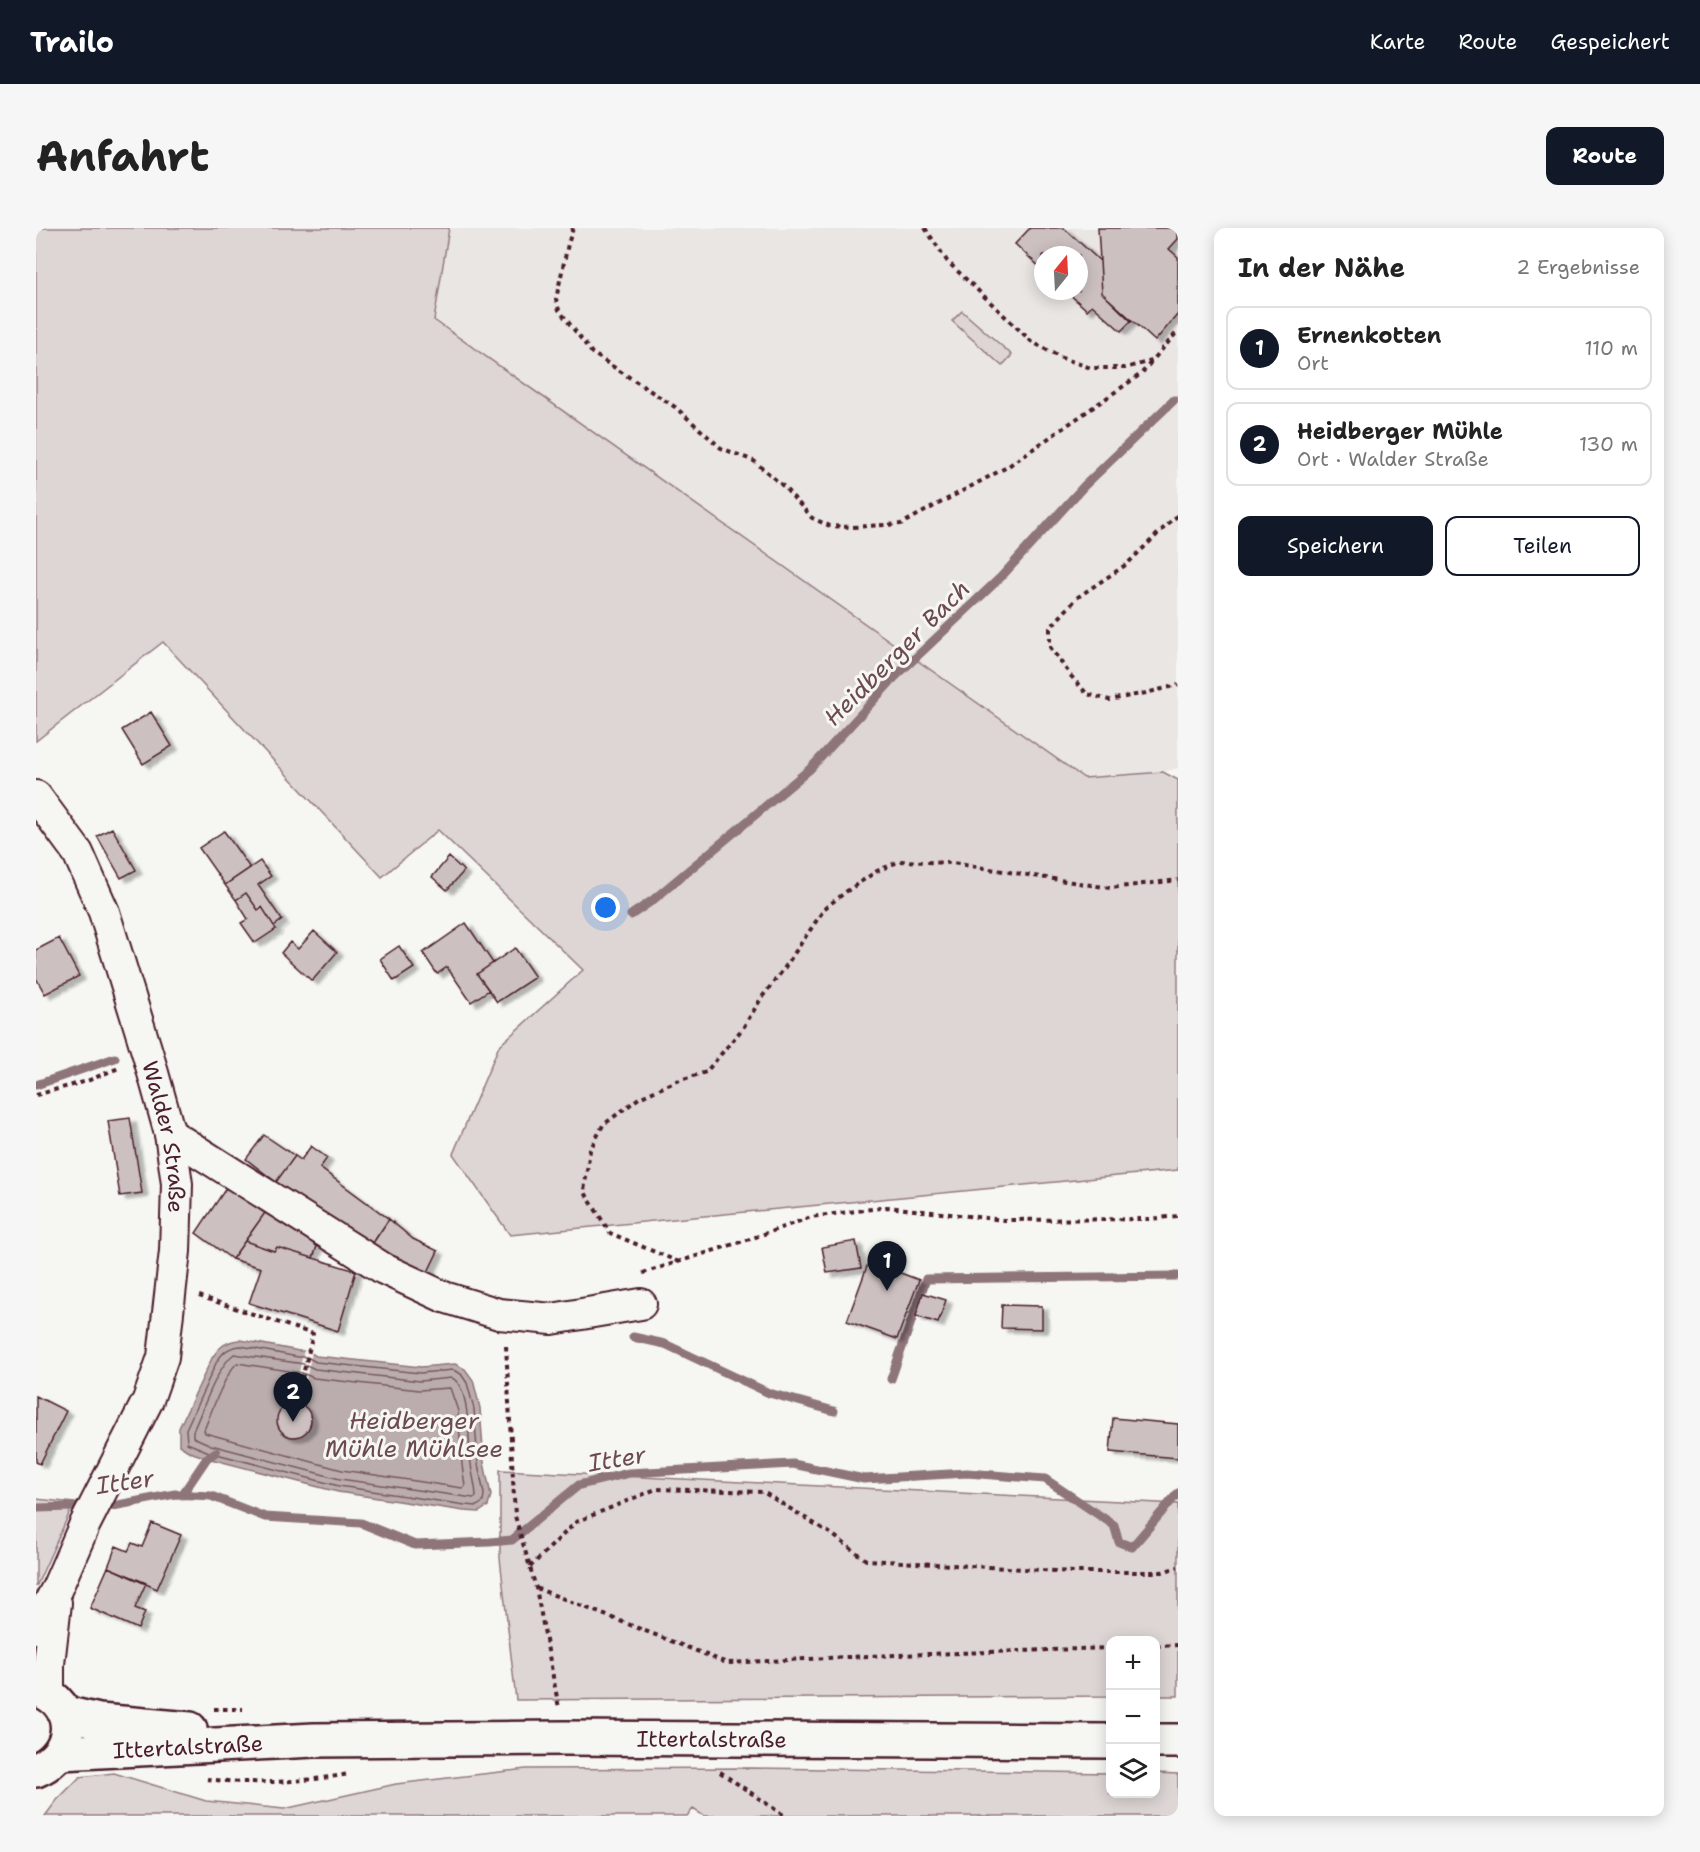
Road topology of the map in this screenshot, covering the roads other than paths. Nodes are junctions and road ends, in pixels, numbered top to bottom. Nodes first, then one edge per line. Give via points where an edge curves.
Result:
1 (36, 796) edge
2 (170, 1134) junction
3 (637, 1290) road end
4 (57, 1588) junction
5 (36, 1628) edge
6 (50, 1699) edge
7 (314, 1740) junction
8 (1106, 1740) edge
9 (1160, 1741) edge
10 (1178, 1741) edge
11 (42, 1766) edge

1 - 2 street, Walder Straße via 78,853 104,912
2 - 3 street via 384,1269 444,1297 505,1315 552,1319
2 - 4 street, Walder Straße via 177,1184 175,1251 163,1357 148,1400
4 - 5 street
4 - 6 street via 49,1665
6 - 7 main road, Ittertalstraße via 99,1721
6 - 11 main road, Ittertalstraße via 67,1733
7 - 8 main road, Ittertalstraße
7 - 11 main road, Ittertalstraße
9 - 10 main road

